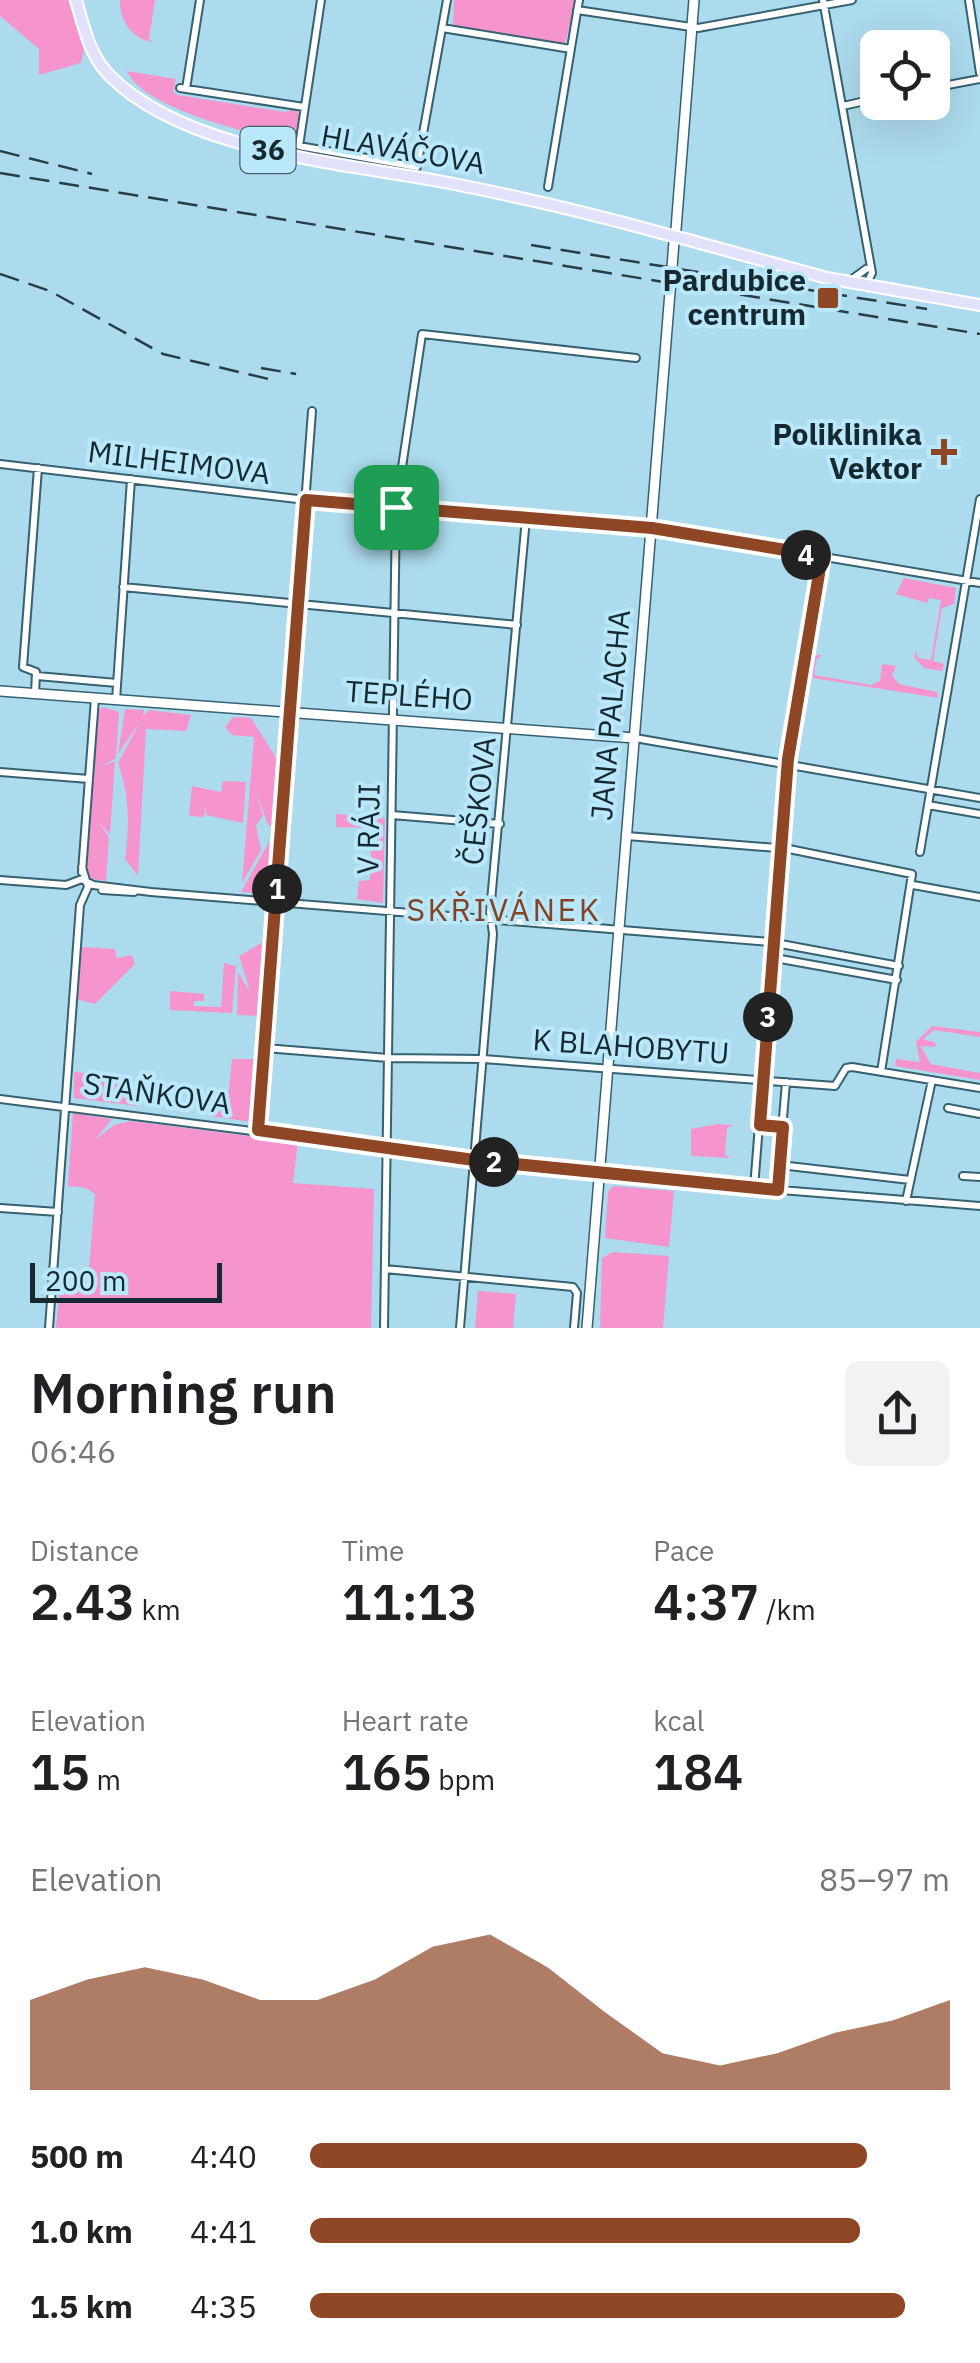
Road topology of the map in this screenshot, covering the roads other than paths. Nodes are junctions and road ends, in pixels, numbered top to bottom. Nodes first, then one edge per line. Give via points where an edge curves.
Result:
1 (76, 0) edge
2 (200, 0) edge
3 (321, 0) edge
4 (447, 0) edge
5 (579, 0) edge
6 (694, 0) edge
7 (852, 0) edge
8 (968, 0) edge
9 (823, 3) edge
10 (577, 10) junction
11 (442, 28) junction
12 (692, 28) junction
13 (571, 49) junction
14 (980, 76) edge
15 (950, 84) edge
16 (860, 102) edge
17 (842, 106) junction
18 (304, 107) junction
19 (548, 187) dead end
20 (670, 231) junction
21 (680, 241) junction
22 (869, 271) junction
23 (846, 282) junction
24 (866, 286) junction
25 (900, 292) junction
26 (980, 305) edge
27 (636, 358) dead end
28 (312, 411) dead end
29 (0, 464) edge
30 (38, 468) junction
31 (131, 480) junction
32 (980, 499) edge
33 (306, 500) junction
34 (396, 507) junction
35 (526, 518) junction
36 (652, 528) junction
37 (822, 556) junction
38 (966, 581) junction
39 (980, 584) edge
40 (123, 587) junction
41 (298, 606) junction
42 (394, 614) junction
43 (517, 625) junction
44 (37, 676) junction
45 (117, 683) junction
46 (0, 692) edge
47 (35, 694) junction
48 (95, 698) junction
49 (116, 700) junction
50 (290, 713) junction
51 (393, 719) junction
52 (509, 728) junction
53 (634, 738) junction
54 (788, 764) junction
55 (0, 772) edge
56 (89, 779) junction
57 (930, 789) junction
58 (980, 798) edge
59 (928, 805) junction
60 (980, 814) edge
61 (391, 815) junction
62 (500, 824) junction
63 (627, 836) junction
64 (782, 848) junction
65 (920, 852) dead end
66 (82, 868) junction
67 (0, 880) edge
68 (76, 881) junction
69 (87, 882) junction
70 (61, 885) junction
71 (914, 886) junction
72 (76, 891) junction
73 (86, 892) junction
74 (150, 892) junction
75 (980, 897) edge
76 (276, 902) junction
77 (80, 905) junction
78 (390, 912) junction
79 (492, 921) junction
80 (619, 931) junction
81 (775, 942) junction
82 (775, 958) junction
83 (900, 966) junction
84 (897, 980) junction
85 (265, 1048) junction
86 (388, 1058) junction
87 (482, 1059) junction
88 (608, 1069) junction
89 (882, 1072) junction
90 (763, 1080) junction
91 (932, 1080) junction
92 (786, 1082) junction
93 (980, 1088) edge
94 (0, 1099) edge
95 (64, 1104) junction
96 (948, 1108) dead end
97 (980, 1114) edge
98 (760, 1125) junction
99 (783, 1127) junction
100 (258, 1130) junction
101 (386, 1148) junction
102 (474, 1160) junction
103 (780, 1166) junction
104 (600, 1174) junction
105 (962, 1176) dead end
106 (980, 1177) edge
107 (910, 1180) junction
108 (754, 1188) junction
109 (778, 1190) junction
110 (906, 1201) junction
111 (980, 1206) edge
112 (0, 1208) edge
113 (58, 1212) junction
114 (384, 1270) junction
115 (464, 1277) junction
116 (49, 1328) edge
117 (384, 1328) edge
118 (460, 1328) edge
119 (574, 1328) edge
120 (587, 1328) edge

1 - 20 main road, HLAVÁČOVA / 36 via 92,50 110,76 210,132 278,153
2 - 18 street via 183,89
3 - 18 street
4 - 11 street
5 - 10 street
6 - 12 main road
7 - 9 street
8 - 14 street
9 - 12 street
9 - 17 street
10 - 12 street
10 - 13 street
11 - 13 street
11 - 18 street, HLAVÁČOVA via 419,167 299,146
12 - 20 main road
13 - 19 street
14 - 15 street
16 - 17 street
17 - 22 street
20 - 21 main road, 36, bridge
21 - 23 main road, 36
21 - 36 main road, JANA PALACHA
22 - 23 street
22 - 24 street
22 - 25 street
23 - 24 main road, 36
24 - 25 main road, 36
25 - 26 main road, 36
27 - 34 street, V RÁJI via 423,332
28 - 33 street
29 - 30 street, MILHEIMOVA
30 - 31 street, MILHEIMOVA
30 - 44 street via 23,667
31 - 33 street, MILHEIMOVA
31 - 40 street
32 - 38 street
33 - 34 street, MILHEIMOVA
33 - 41 street
34 - 35 street, MILHEIMOVA
34 - 42 street, V RÁJI
35 - 36 street, MILHEIMOVA
35 - 43 street, ČEŠKOVA
36 - 37 street, MILHEIMOVA
36 - 53 main road, JANA PALACHA
37 - 38 street, MILHEIMOVA
37 - 54 street
38 - 39 street, MILHEIMOVA
38 - 57 street
40 - 41 street
40 - 45 street
41 - 42 street
41 - 50 street
42 - 43 street
42 - 51 street, V RÁJI
43 - 52 street, ČEŠKOVA
44 - 45 street
44 - 47 street
45 - 49 street
46 - 47 main road, TEPLÉHO
47 - 48 main road, TEPLÉHO
48 - 49 main road, TEPLÉHO
48 - 56 street
49 - 50 main road, TEPLÉHO
50 - 51 main road, TEPLÉHO
50 - 76 street
51 - 52 main road, TEPLÉHO
51 - 61 street, V RÁJI
52 - 53 main road, TEPLÉHO
52 - 62 street, ČEŠKOVA
53 - 54 street
53 - 63 main road, JANA PALACHA
54 - 57 street
54 - 64 street
55 - 56 street
56 - 66 street
57 - 58 street
57 - 59 street
59 - 60 street
59 - 65 street
61 - 62 street
61 - 78 street, V RÁJI
62 - 79 street, ČEŠKOVA
63 - 64 street
63 - 80 main road, JANA PALACHA
64 - 71 street via 905,872 914,876
64 - 81 street
66 - 68 street
66 - 69 street
67 - 70 street
68 - 69 street
68 - 70 street
68 - 72 street
69 - 73 street
69 - 74 street
70 - 72 street
71 - 75 street
71 - 83 street
72 - 73 street
72 - 77 street
73 - 74 street
73 - 77 street
74 - 76 street
76 - 78 street
76 - 85 street
77 - 95 street
78 - 79 street
78 - 86 street, V RÁJI
79 - 80 street
79 - 87 street, ČEŠKOVA
80 - 81 street
80 - 88 main road, JANA PALACHA
81 - 82 street
81 - 83 street
82 - 84 street
82 - 90 street
83 - 84 street
84 - 89 street
85 - 86 street, K BLAHOBYTU
85 - 100 street
86 - 87 street, K BLAHOBYTU
86 - 101 street, V RÁJI
87 - 88 street, K BLAHOBYTU
87 - 102 street, ČEŠKOVA
88 - 90 street, K BLAHOBYTU
88 - 104 main road, JANA PALACHA
89 - 91 street, K BLAHOBYTU
89 - 92 street, K BLAHOBYTU via 848,1067 832,1086
90 - 92 street, K BLAHOBYTU
90 - 98 street
91 - 93 street, K BLAHOBYTU
91 - 107 street
92 - 99 street
94 - 95 street, STAŇKOVA
95 - 100 street, STAŇKOVA
95 - 113 street
96 - 97 street
98 - 99 street
98 - 108 street
99 - 103 street
100 - 101 street, STAŇKOVA
101 - 102 street, STAŇKOVA
101 - 114 street, V RÁJI
102 - 104 street, STAŇKOVA
102 - 115 street, ČEŠKOVA
103 - 107 street
103 - 109 street
104 - 108 street, STAŇKOVA
104 - 120 main road, JANA PALACHA
105 - 106 street
107 - 110 street
108 - 109 street, STAŇKOVA
109 - 110 street, STAŇKOVA
110 - 111 street, STAŇKOVA
112 - 113 street
113 - 116 street
114 - 115 street
114 - 117 street, V RÁJI
115 - 118 street, ČEŠKOVA
115 - 119 street via 574,1288

